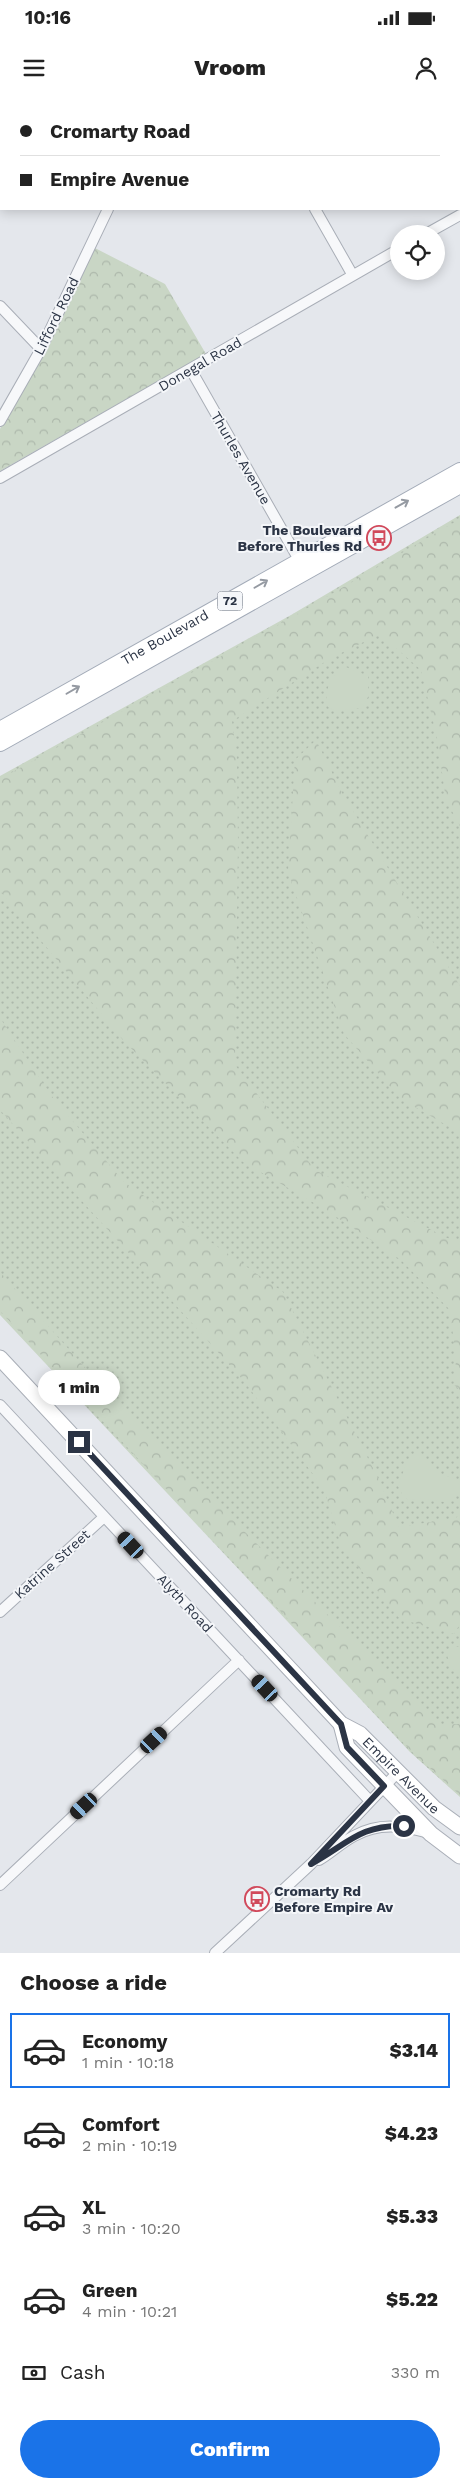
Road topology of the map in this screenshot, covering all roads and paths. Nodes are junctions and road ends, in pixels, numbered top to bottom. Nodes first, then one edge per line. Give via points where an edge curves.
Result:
1 (108, 210) edge
2 (316, 210) edge
3 (460, 215) edge
4 (442, 225) edge
5 (390, 254) edge
6 (352, 274) junction
7 (0, 306) edge
8 (41, 349) junction
9 (191, 370) junction
10 (0, 421) edge
11 (460, 471) edge
12 (0, 478) edge
13 (460, 485) edge
14 (303, 567) junction
15 (0, 730) edge
16 (0, 743) edge
17 (0, 1358) edge
18 (0, 1405) edge
19 (104, 1517) junction
20 (0, 1612) edge
21 (239, 1660) junction
22 (341, 1724) junction
23 (398, 1772) junction
24 (384, 1786) junction
25 (370, 1801) junction
26 (460, 1827) edge
27 (431, 1834) junction
28 (460, 1856) edge
29 (311, 1864) junction
30 (0, 1885) edge
31 (216, 1953) edge

1 - 8 street, Lifford Road
2 - 6 street
3 - 4 street
5 - 6 street, Donegal Road
6 - 9 street, Donegal Road
7 - 8 street
8 - 10 street, Lifford Road
9 - 12 street, Donegal Road
9 - 14 street, Thurles Avenue
14 -> 11 main road, The Boulevard / 72
13 - 14 main road, The Boulevard / 72
15 -> 14 main road, The Boulevard / 72
14 - 16 main road, The Boulevard / 72
17 - 22 main road, Empire Avenue
18 - 19 street, Alyth Road
19 - 20 street, Katrine Street
19 - 21 street, Alyth Road
21 - 25 street, Alyth Road
21 - 30 street
22 - 23 main road, Empire Avenue via 360,1734
22 - 24 main road, Empire Avenue via 347,1747
23 - 24 street
23 - 26 main road, Empire Avenue via 434,1808
24 - 25 street
24 - 27 main road, Empire Avenue
25 - 29 street
27 - 28 main road, Empire Avenue
27 - 29 street via 404,1826 379,1826 353,1836
29 - 31 street

